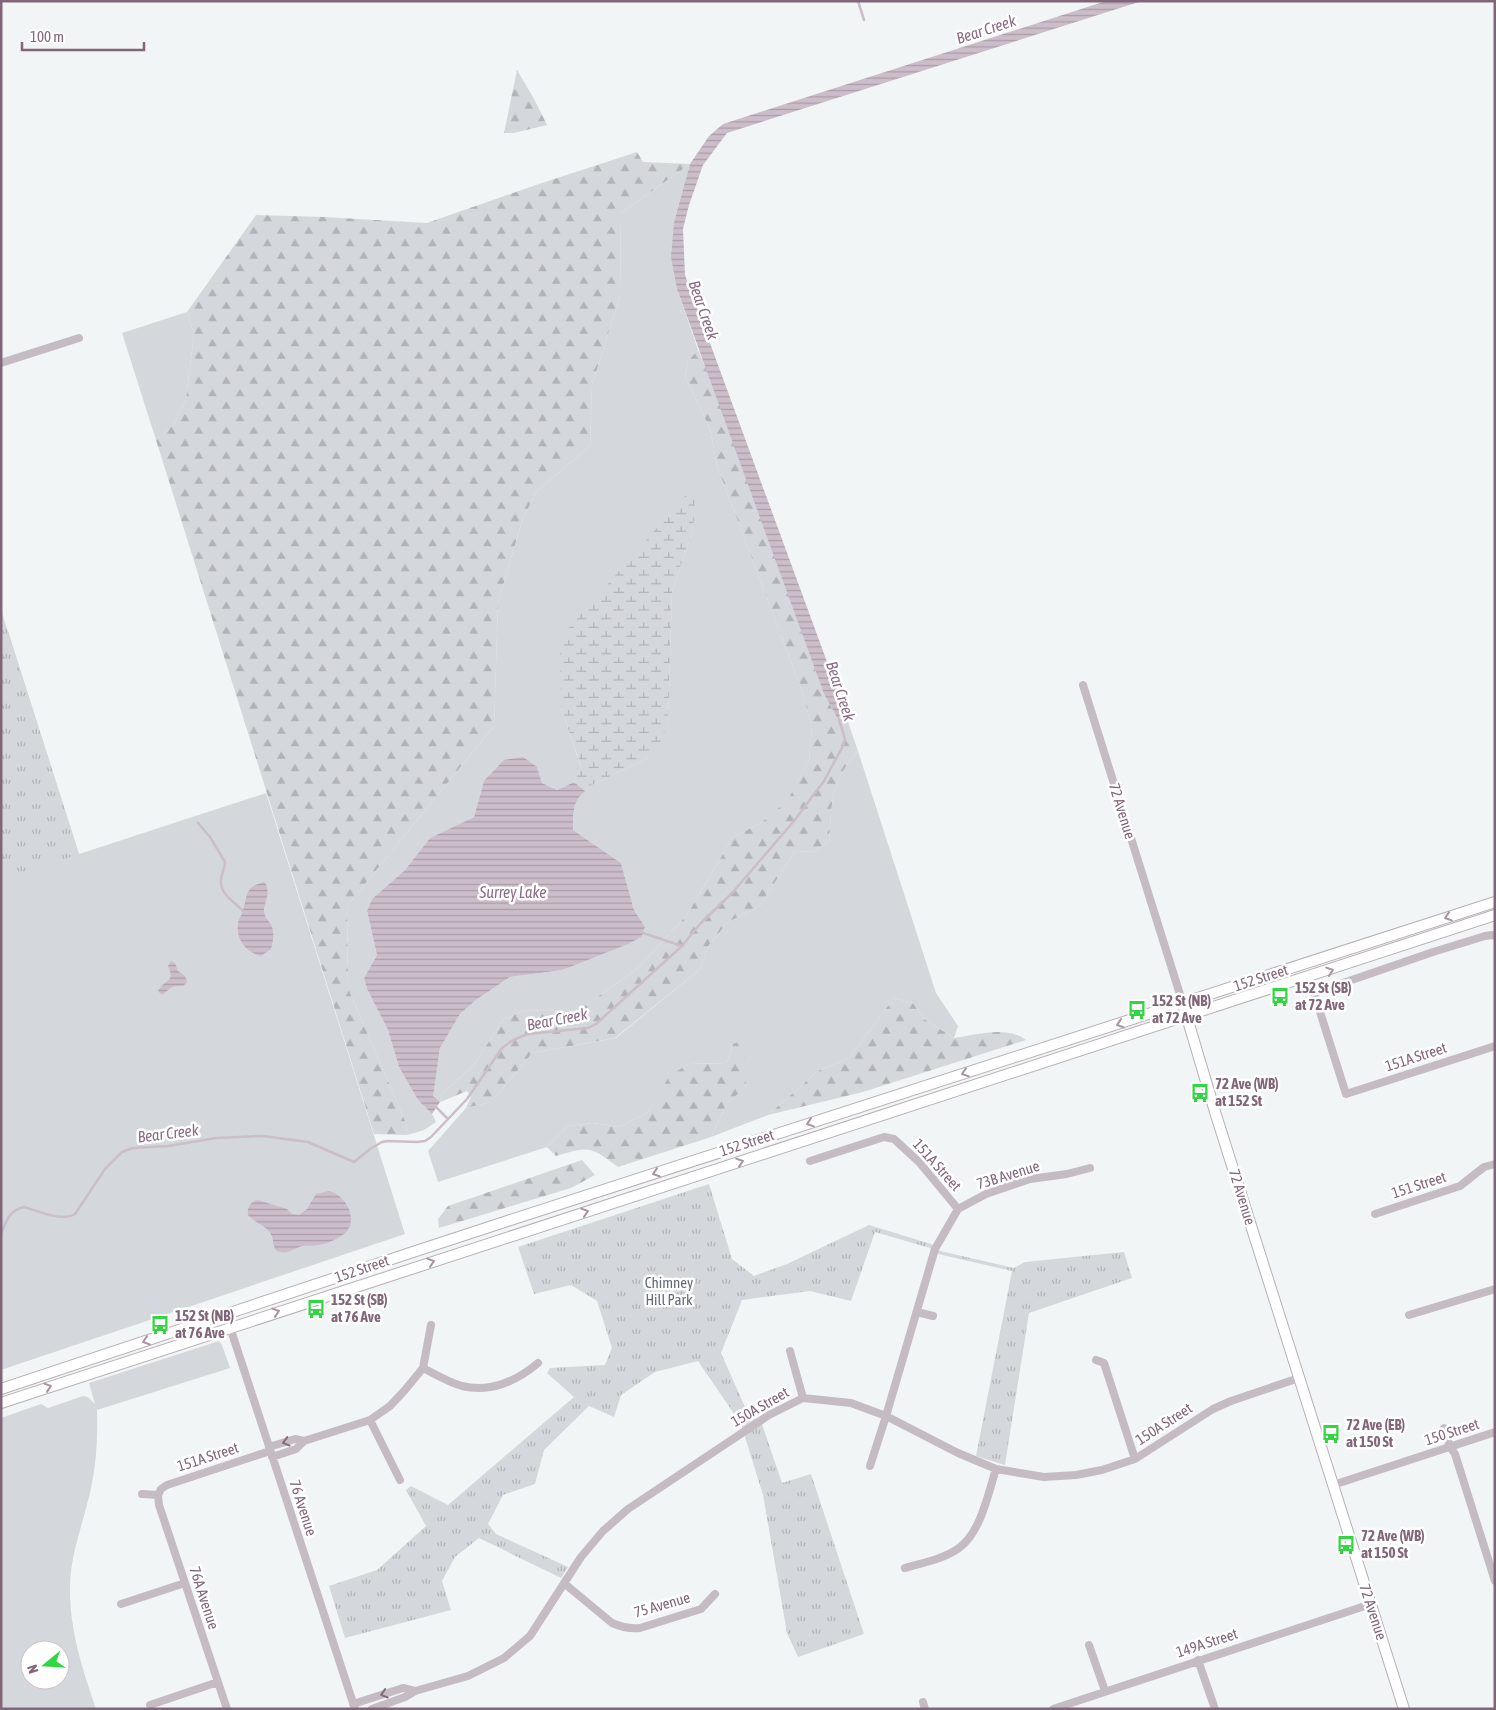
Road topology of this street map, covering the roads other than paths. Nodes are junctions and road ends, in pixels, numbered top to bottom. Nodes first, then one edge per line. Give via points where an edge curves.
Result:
1 (79, 338) dead end
2 (1, 363) edge
3 (1083, 685) dead end
4 (1495, 902) edge
5 (1495, 916) edge
6 (1495, 936) edge
7 (1183, 1004) junction
8 (1187, 1018) junction
9 (1495, 1046) edge
10 (810, 1162) dead end
11 (1495, 1164) edge
12 (1090, 1168) dead end
13 (958, 1209) junction
14 (1375, 1214) dead end
15 (1495, 1290) edge
16 (917, 1312) junction
17 (226, 1315) junction
18 (1410, 1315) dead end
19 (933, 1316) dead end
20 (431, 1325) dead end
21 (230, 1327) junction
22 (790, 1351) dead end
23 (1096, 1360) dead end
24 (538, 1364) dead end
25 (423, 1368) junction
26 (1299, 1378) junction
27 (1, 1389) edge
28 (803, 1398) junction
29 (1, 1403) edge
30 (886, 1416) junction
31 (370, 1420) junction
32 (1444, 1428) dead end
33 (1495, 1432) edge
34 (304, 1441) junction
35 (1450, 1447) junction
36 (270, 1452) junction
37 (1135, 1459) junction
38 (870, 1466) dead end
39 (996, 1469) junction
40 (400, 1480) dead end
41 (1333, 1485) junction
42 (142, 1494) dead end
43 (158, 1495) junction
44 (905, 1568) dead end
45 (1495, 1581) edge
46 (185, 1583) junction
47 (565, 1584) junction
48 (715, 1594) dead end
49 (121, 1604) dead end
50 (1371, 1604) junction
51 (1089, 1646) dead end
52 (1198, 1660) junction
53 (218, 1682) junction
54 (415, 1691) junction
55 (1105, 1691) junction
56 (150, 1705) dead end
57 (354, 1706) edge
58 (227, 1709) edge
59 (372, 1709) edge
60 (1053, 1709) edge
61 (1215, 1709) edge
62 (1404, 1709) edge

1 - 2 street
3 - 7 street, 72 Avenue
4 -> 7 main road, 152 Street
8 -> 5 main road, 152 Street
6 - 9 street, 151A Street via 1485,936 1434,952 1314,993 1346,1094
7 - 8 main road, 72 Avenue
7 -> 17 main road, 152 Street
21 -> 8 main road, 152 Street
8 - 26 main road, 72 Avenue
10 - 13 street, 151A Street via 884,1137 894,1139 919,1162
11 - 14 street, 151 Street via 1484,1167 1460,1186
12 - 13 street, 73B Avenue via 1030,1179 986,1194
13 - 16 street via 935,1249
15 - 18 street
16 - 19 street
16 - 30 street
17 - 21 street, 76 Avenue
17 -> 27 main road, 152 Street
20 - 25 street, 151A Street
29 -> 21 main road, 152 Street
21 - 36 street, 76 Avenue
22 - 28 street
23 - 37 street via 1104,1363
24 - 25 street via 518,1378 486,1388 463,1386
25 - 31 street, 151A Street via 395,1401
26 - 37 street, 150A Street via 1212,1409
26 - 41 main road, 72 Avenue
28 - 30 street, 150A Street via 850,1402
28 - 47 street, 150A Street via 769,1415 628,1509 587,1550
30 - 38 street
30 - 39 street, 150A Street
31 - 34 street, 151A Street
31 - 40 street
32 - 35 street
33 - 35 street, 150 Street
34 -> 36 street, 151A Street via 295,1439
34 - 36 street, 151A Street via 296,1449
35 - 41 street, 150 Street
35 - 45 street
36 - 43 street, 151A Street via 167,1485
36 - 57 street, 76 Avenue
37 - 39 street, 150A Street via 1076,1475 1044,1476
39 - 44 street via 975,1531 968,1541 958,1550
41 - 50 main road, 72 Avenue
42 - 43 street
43 - 46 street, 76A Avenue
46 - 49 street
46 - 53 street, 76A Avenue
47 - 48 street, 75 Avenue via 612,1622 634,1629 701,1608
47 - 54 street, 150A Street via 530,1636 504,1658 468,1676
50 - 52 street, 149A Street
50 - 62 main road, 72 Avenue
51 - 55 street
52 - 55 street, 149A Street
52 - 61 street
53 - 56 street
53 - 58 street, 76A Avenue
54 -> 57 street, 150A Street via 403,1688
54 - 59 street, 150A Street
55 - 60 street, 149A Street

